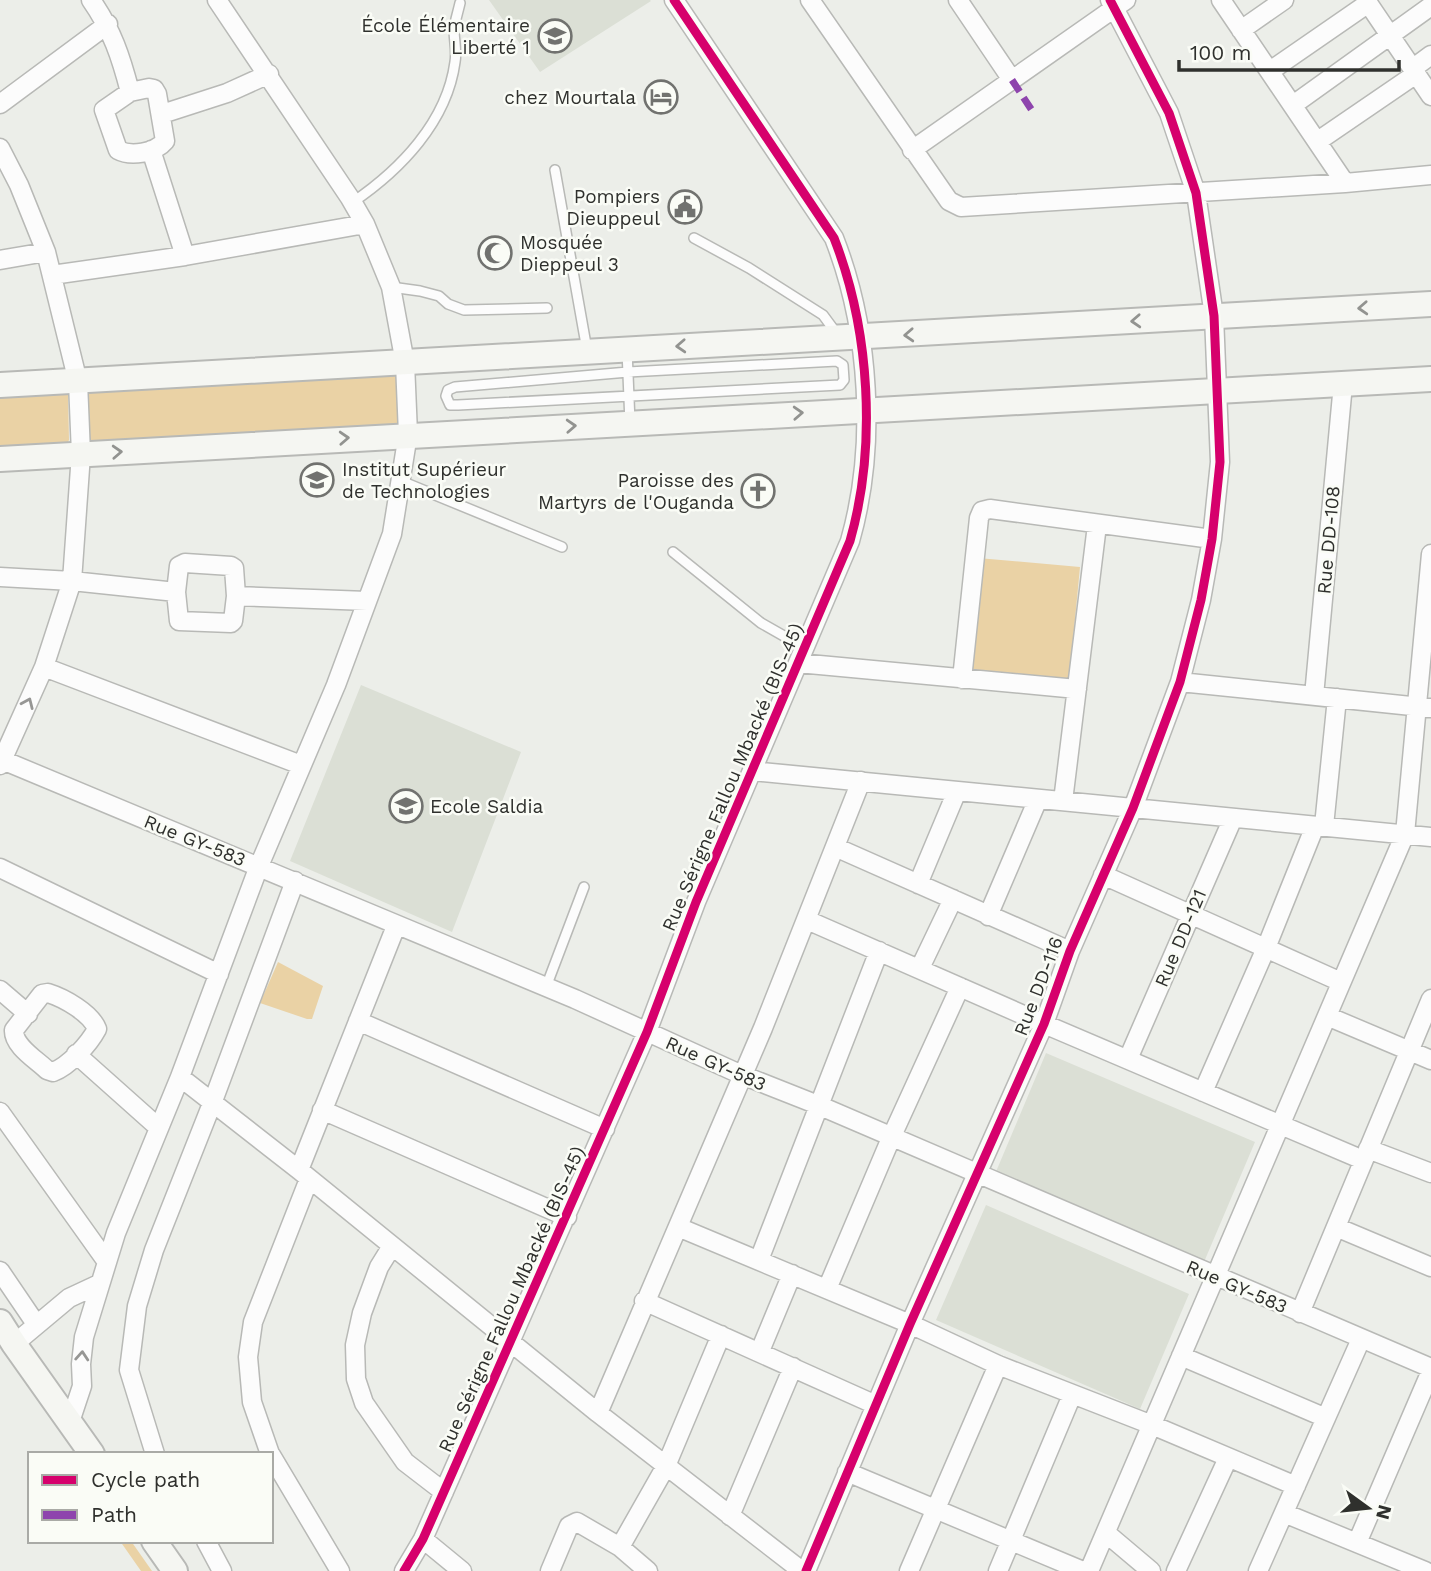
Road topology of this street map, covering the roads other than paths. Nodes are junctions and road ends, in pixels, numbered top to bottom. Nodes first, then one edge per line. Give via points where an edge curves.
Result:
1 (92, 0) edge
2 (217, 0) edge
3 (674, 0) edge
4 (810, 0) edge
5 (958, 0) edge
6 (1221, 0) edge
7 (1284, 0) edge
8 (1117, 2) edge
9 (1366, 2) edge
10 (460, 3) dead end
11 (1431, 6) edge
12 (108, 24) junction
13 (1241, 30) junction
14 (1390, 36) junction
15 (1431, 55) edge
16 (1270, 71) junction
17 (1414, 71) junction
18 (269, 74) junction
19 (1012, 80) junction
20 (131, 92) junction
21 (1431, 96) edge
22 (0, 104) edge
23 (1293, 105) junction
24 (162, 114) junction
25 (1318, 141) junction
26 (0, 148) edge
27 (151, 150) junction
28 (912, 150) junction
29 (555, 170) dead end
30 (1431, 176) edge
31 (1345, 183) junction
32 (1196, 193) junction
33 (353, 202) junction
34 (365, 224) junction
35 (694, 238) dead end
36 (46, 252) junction
37 (185, 256) junction
38 (0, 260) edge
39 (52, 275) junction
40 (391, 287) junction
41 (1431, 304) edge
42 (547, 308) dead end
43 (1214, 316) junction
44 (851, 338) junction
45 (587, 351) junction
46 (627, 360) junction
47 (405, 363) junction
48 (1431, 379) edge
49 (78, 382) junction
50 (1343, 384) junction
51 (0, 386) edge
52 (1218, 392) junction
53 (627, 396) junction
54 (865, 409) junction
55 (630, 423) junction
56 (408, 434) junction
57 (81, 454) junction
58 (0, 459) edge
59 (401, 481) junction
60 (1097, 524) junction
61 (1212, 538) junction
62 (562, 547) dead end
63 (673, 552) dead end
64 (1431, 554) edge
65 (0, 577) edge
66 (72, 580) junction
67 (176, 592) junction
68 (236, 596) junction
69 (367, 601) junction
70 (1427, 624) edge
71 (802, 655) junction
72 (44, 667) junction
73 (962, 679) junction
74 (1180, 682) junction
75 (1077, 689) junction
76 (1314, 696) junction
77 (1337, 698) junction
78 (1424, 707) edge
79 (1, 762) edge
80 (301, 765) junction
81 (752, 771) junction
82 (861, 782) junction
83 (957, 791) junction
84 (1038, 799) junction
85 (1063, 801) junction
86 (1133, 808) junction
87 (1233, 818) junction
88 (1319, 826) junction
89 (1405, 834) junction
90 (1431, 837) edge
91 (835, 847) junction
92 (258, 866) junction
93 (0, 868) edge
94 (1103, 875) junction
95 (295, 881) junction
96 (918, 884) junction
97 (584, 887) dead end
98 (953, 899) junction
99 (1191, 914) junction
100 (988, 916) junction
101 (807, 920) junction
102 (396, 926) junction
103 (1266, 948) junction
104 (879, 951) junction
105 (1070, 951) junction
106 (920, 968) junction
107 (219, 974) junction
108 (1341, 982) junction
109 (546, 987) junction
110 (960, 987) junction
111 (0, 990) edge
112 (1431, 999) edge
113 (28, 1014) junction
114 (1327, 1016) junction
115 (358, 1021) junction
116 (1044, 1024) junction
117 (647, 1032) junction
118 (1409, 1051) junction
119 (76, 1054) junction
120 (1128, 1059) junction
121 (1431, 1060) edge
122 (742, 1075) junction
123 (180, 1077) junction
124 (1203, 1092) junction
125 (213, 1101) junction
126 (818, 1105) junction
127 (322, 1110) junction
128 (0, 1112) edge
129 (1280, 1125) junction
130 (159, 1128) junction
131 (605, 1129) junction
132 (891, 1138) junction
133 (1366, 1155) junction
134 (1431, 1173) edge
135 (304, 1174) junction
136 (976, 1175) junction
137 (567, 1217) junction
138 (678, 1227) junction
139 (1336, 1227) junction
140 (392, 1247) junction
141 (759, 1260) junction
142 (107, 1262) junction
143 (1431, 1267) edge
144 (0, 1271) edge
145 (792, 1274) junction
146 (1215, 1277) junction
147 (99, 1284) junction
148 (827, 1289) junction
149 (644, 1301) junction
150 (1300, 1313) junction
151 (0, 1322) edge
152 (36, 1324) junction
153 (910, 1324) junction
154 (721, 1335) junction
155 (1361, 1339) junction
156 (512, 1342) junction
157 (14, 1345) junction
158 (760, 1351) junction
159 (1181, 1356) junction
160 (1429, 1364) edge
161 (998, 1365) junction
162 (793, 1367) junction
163 (1072, 1395) junction
164 (876, 1405) junction
165 (597, 1413) junction
166 (1326, 1418) junction
167 (70, 1422) junction
168 (1152, 1425) junction
169 (91, 1452) edge
170 (155, 1452) edge
171 (269, 1452) edge
172 (273, 1458) edge
173 (1228, 1458) junction
174 (666, 1466) junction
175 (847, 1472) junction
176 (1296, 1486) junction
177 (444, 1492) junction
178 (936, 1509) junction
179 (1284, 1513) junction
180 (730, 1516) junction
181 (1106, 1534) junction
182 (423, 1539) junction
183 (1011, 1541) junction
184 (155, 1543) edge
185 (207, 1543) edge
186 (1357, 1543) junction
187 (620, 1547) junction
188 (175, 1571) edge
189 (222, 1571) edge
190 (340, 1571) edge
191 (404, 1571) edge
192 (462, 1571) edge
193 (550, 1571) edge
194 (648, 1571) edge
195 (804, 1571) edge
196 (909, 1571) edge
197 (998, 1571) edge
198 (1083, 1571) edge
199 (1089, 1571) edge
200 (1151, 1571) edge
201 (1176, 1571) edge
202 (1258, 1571) edge
203 (1425, 1571) edge

1 - 12 street
2 - 18 street
3 - 44 street, Rue Sérigne Fallou Mbacké (BIS-45) via 834,238 848,274
4 - 28 street
5 - 19 street
6 - 13 street
7 - 13 street
8 - 19 street
8 - 32 street, Rue DD-116 via 1169,113
9 - 14 street
9 - 16 street
10 - 33 lane via 454,28 456,61 447,96 424,136 381,183
11 - 14 street
12 - 20 street
12 - 22 street
13 - 16 street
14 - 17 street
14 - 23 street
15 - 17 street
16 - 23 street
17 - 21 street
17 - 25 street
18 - 24 street
18 - 33 street
19 - 28 street
20 - 24 street via 154,89
20 - 27 street via 106,107 104,114 118,150 131,154
23 - 25 street
24 - 27 street via 165,141
25 - 31 street
26 - 36 street
27 - 37 street
28 - 32 street via 948,201 961,207
29 - 45 lane
30 - 31 street
31 - 32 street
32 - 43 street, Rue DD-116
33 - 34 street
34 - 37 street
34 - 40 street
35 - 44 lane via 749,268
36 - 38 street
36 - 39 street
37 - 39 street
39 - 49 street
40 - 42 lane via 439,296 464,310
40 - 47 street
41 -> 43 street
43 -> 44 street
43 - 52 street, Rue DD-116
44 -> 46 street
44 - 54 street, Rue Sérigne Fallou Mbacké (BIS-45)
45 - 46 street
45 - 47 street
46 - 53 lane
46 - 53 lane via 455,387 446,396 450,404 458,405
46 - 53 lane via 837,361 843,365 844,380 840,385
47 - 49 street
47 - 56 street
48 - 50 street
49 - 51 street
49 - 57 street
50 - 52 street
50 - 76 street, Rue DD-108
52 - 54 street
52 - 61 street, Rue DD-116 via 1220,462
53 - 55 lane
55 -> 54 street
54 - 71 street, Rue Sérigne Fallou Mbacké (BIS-45) via 864,477 858,513
56 -> 55 street
57 -> 56 street
56 - 59 street
57 - 58 street
57 - 66 street
59 - 62 lane
59 - 69 street via 392,534
60 - 61 street
60 - 73 street via 982,511
60 - 75 street
61 - 74 street, Rue DD-116
63 - 71 lane
64 - 70 street
65 - 66 street
66 - 67 street
66 - 72 street
67 - 68 street via 181,622 231,623
67 - 68 street via 179,566 185,563 231,566
68 - 69 street
69 - 80 street
70 - 78 street
71 - 73 street
71 - 81 street, Rue Sérigne Fallou Mbacké (BIS-45)
79 -> 72 street
72 - 80 street
73 - 75 street
74 - 76 street
74 - 86 street, Rue DD-116
75 - 85 street
76 - 77 street
77 - 78 street
77 - 88 street
78 - 89 street
79 - 92 street, Rue GY-583
80 - 92 street
81 - 82 street
81 - 117 street, Rue Sérigne Fallou Mbacké (BIS-45)
82 - 83 street
82 - 91 street
83 - 84 street
83 - 96 street
84 - 85 street
84 - 100 street
85 - 86 street
86 - 87 street
86 - 94 street, Rue DD-116
87 - 88 street
87 - 99 street, Rue DD-121
88 - 89 street
88 - 103 street
89 - 90 street
89 - 108 street
91 - 96 street
91 - 101 street
92 - 95 street, Rue GY-583
92 - 107 street
93 - 107 street
94 - 99 street
94 - 105 street, Rue DD-116
95 - 102 street, Rue GY-583
95 - 125 street
96 - 98 street
97 - 109 lane
98 - 100 street
98 - 106 street
99 - 103 street
99 - 120 street, Rue DD-121
100 - 105 street
101 - 104 street
101 - 122 street
102 - 109 street, Rue GY-583
102 - 115 street
103 - 108 street
103 - 124 street
104 - 106 street
104 - 126 street
105 - 116 street, Rue DD-116
106 - 110 street
107 - 123 street
108 - 114 street
109 - 117 street, Rue GY-583
110 - 116 street
110 - 132 street
111 - 113 street
112 - 118 street
113 - 119 street via 14,1036 47,1070 60,1069
113 - 119 street via 42,994 48,993 94,1020 97,1029
114 - 118 street
114 - 129 street
115 - 127 street
115 - 131 street
116 - 120 street
116 - 136 street, Rue DD-116
117 - 122 street, Rue GY-583
117 - 131 street, Rue Sérigne Fallou Mbacké (BIS-45)
118 - 121 street
118 - 133 street
119 - 130 street
120 - 124 street
122 - 126 street, Rue GY-583
122 - 138 street
123 - 125 street
123 - 130 street
124 - 129 street
125 - 135 street
125 - 170 street via 136,1306 129,1370
126 - 132 street, Rue GY-583
126 - 141 street
127 - 135 street
127 - 137 street
128 - 142 street
129 - 133 street
129 - 146 street
130 - 142 street
131 - 137 street, Rue Sérigne Fallou Mbacké (BIS-45)
132 - 136 street, Rue GY-583
132 - 148 street
133 - 134 street
133 - 139 street
135 - 140 street
135 - 171 street via 253,1322 248,1357 252,1402
136 - 146 street, Rue GY-583
136 - 153 street, Rue DD-116
137 - 156 street, Rue Sérigne Fallou Mbacké (BIS-45)
138 - 141 street
138 - 149 street
139 - 143 street
139 - 150 street
140 - 156 street
140 - 177 street via 362,1312 355,1345 356,1378 364,1403 405,1462
141 - 145 street
142 - 147 street
144 - 152 street
145 - 148 street
145 - 158 street
146 - 150 street, Rue GY-583
146 - 159 street
147 - 152 street via 69,1298
167 -> 147 street via 82,1387 84,1337
148 - 153 street
149 - 154 street
149 - 165 street
150 - 155 street, Rue GY-583
151 - 157 street
152 - 157 street
153 - 161 street
153 - 164 street, Rue DD-116
154 - 158 street
154 - 174 street
155 - 160 street, Rue GY-583
155 - 166 street
156 - 165 street
156 - 177 street, Rue Sérigne Fallou Mbacké (BIS-45)
157 - 167 street
158 - 162 street
159 - 166 street
159 - 168 street
160 - 186 street
161 - 163 street
161 - 178 street
162 - 164 street
162 - 180 street
163 - 168 street
163 - 183 street
164 - 175 street, Rue DD-116
165 - 174 street
166 - 176 street
167 - 169 street
168 - 173 street
168 - 181 street
172 - 190 street
173 - 176 street
173 - 201 street
174 - 180 street
174 - 187 street
175 - 178 street
175 - 195 street, Rue DD-116
176 - 179 street
177 - 182 street, Rue Sérigne Fallou Mbacké (BIS-45)
178 - 183 street
178 - 196 street
179 - 186 street
179 - 202 street
180 - 195 street
181 - 199 street
181 - 200 street
182 - 191 street, Rue Sérigne Fallou Mbacké (BIS-45)
182 - 192 street
183 - 197 street
183 - 198 street
184 - 188 street
185 - 189 street
186 - 203 street
187 - 193 street via 577,1522 569,1526
187 - 194 street

